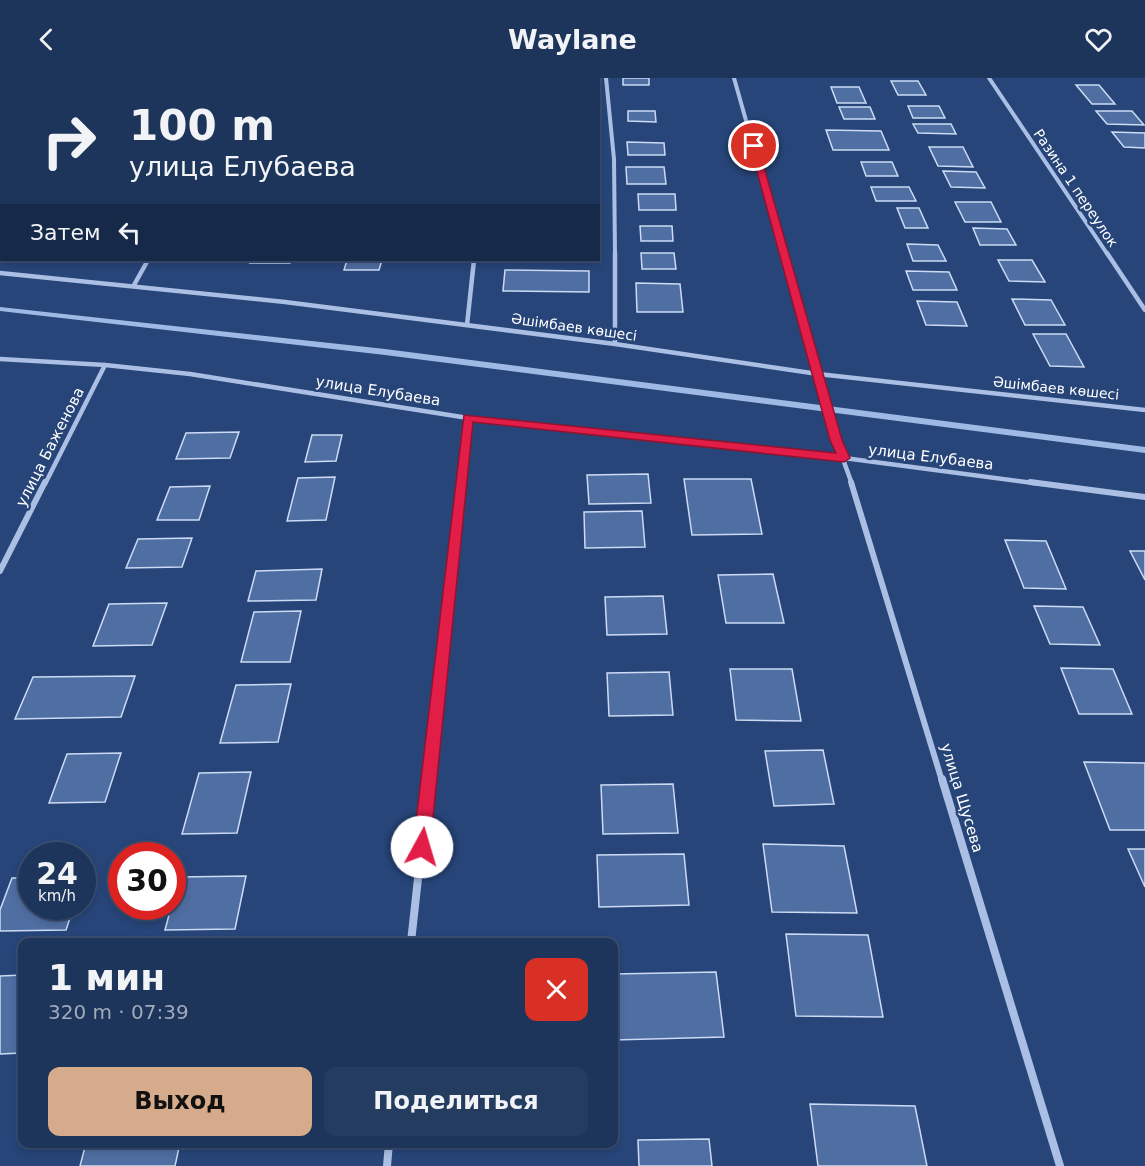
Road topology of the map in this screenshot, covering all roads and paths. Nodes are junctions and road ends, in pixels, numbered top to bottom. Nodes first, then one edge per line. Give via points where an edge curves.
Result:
1 (606, 78) edge
2 (734, 78) edge
3 (989, 78) edge
4 (147, 261) edge
5 (474, 261) edge
6 (0, 273) edge
7 (134, 285) junction
8 (1145, 310) edge
9 (467, 325) junction
10 (615, 344) junction
11 (0, 359) edge
12 (105, 365) junction
13 (818, 374) junction
14 (1145, 410) edge
15 (468, 418) junction
16 (844, 458) junction
17 (1145, 497) edge
18 (0, 571) edge
19 (411, 938) edge
20 (389, 1148) edge
21 (387, 1166) edge
22 (1060, 1166) edge

1 - 10 street via 614,159
2 - 13 street, улица Щусева
3 - 8 street, Разина 1 переулок
4 - 7 street
5 - 9 street
6 - 7 street, Әшімбаев көшесі
7 - 9 street, Әшімбаев көшесі
9 - 10 street, Әшімбаев көшесі
10 - 13 street, Әшімбаев көшесі
11 - 12 street, улица Елубаева
12 - 15 street, улица Елубаева via 190,374
12 - 18 street, улица Баженова
13 - 14 street, Әшімбаев көшесі
13 - 16 street, улица Щусева
15 - 16 street, улица Елубаева
15 - 19 street
16 - 17 street, улица Елубаева
16 - 22 street, улица Щусева
20 - 21 street

